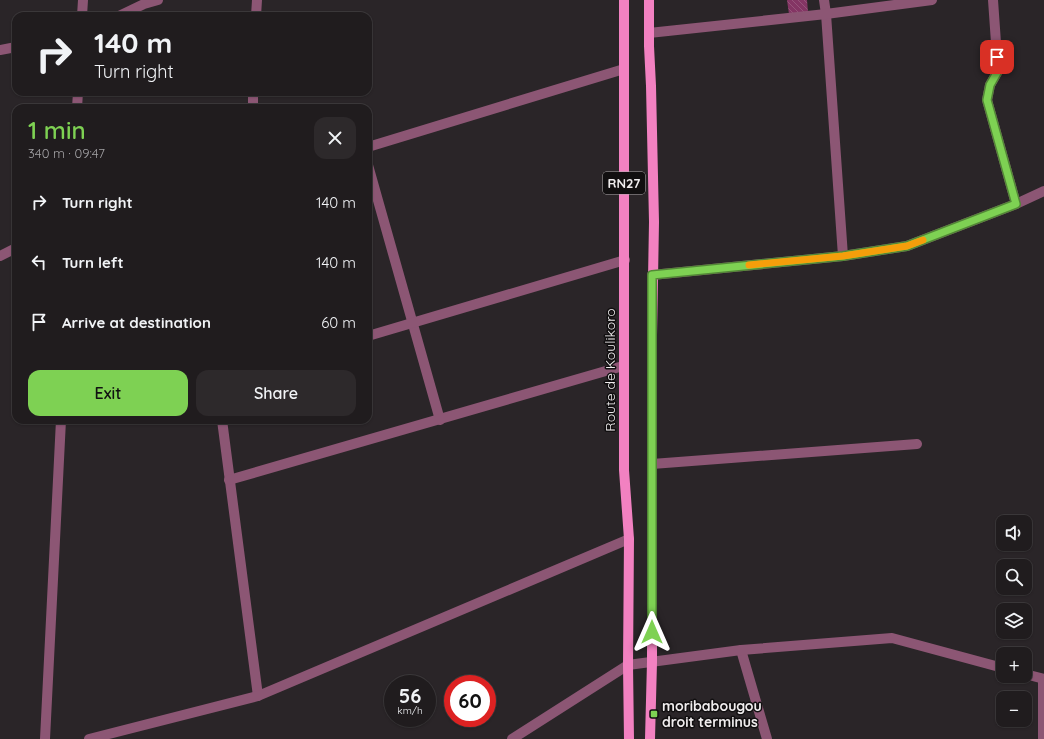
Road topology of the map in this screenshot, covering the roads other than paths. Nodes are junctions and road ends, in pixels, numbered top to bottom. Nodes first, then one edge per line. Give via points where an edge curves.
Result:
1 (83, 0) edge
2 (158, 0) edge
3 (257, 0) edge
4 (624, 0) edge
5 (649, 0) edge
6 (824, 0) edge
7 (932, 0) edge
8 (993, 0) edge
9 (82, 12) edge
10 (127, 12) edge
11 (256, 12) edge
12 (826, 14) junction
13 (649, 33) junction
14 (12, 48) edge
15 (0, 50) edge
16 (624, 69) junction
17 (372, 146) edge
18 (372, 179) edge
19 (1044, 191) edge
20 (1016, 204) junction
21 (12, 250) edge
22 (0, 256) edge
23 (843, 256) junction
24 (625, 260) junction
25 (652, 275) junction
26 (413, 324) junction
27 (372, 335) edge
28 (624, 366) junction
29 (440, 420) junction
30 (61, 424) edge
31 (222, 424) edge
32 (917, 444) dead end
33 (652, 464) junction
34 (229, 480) junction
35 (629, 539) junction
36 (741, 650) junction
37 (652, 662) junction
38 (628, 665) junction
39 (996, 666) edge
40 (1032, 676) edge
41 (1043, 679) edge
42 (258, 696) junction
43 (44, 739) edge
44 (89, 739) edge
45 (512, 739) edge
46 (629, 739) edge
47 (650, 739) edge
48 (767, 739) edge
49 (1043, 739) edge

1 - 9 street
2 - 10 street
3 - 11 street
4 - 16 main road, Route de Koulikoro / RN27
5 - 13 main road, RN27
6 - 12 street
7 - 12 street
8 - 20 street via 998,71 990,85 987,100
12 - 13 street
12 - 23 street
13 - 25 main road, RN27 via 654,222
14 - 15 street
16 - 17 street
16 - 24 main road, Route de Koulikoro / RN27
18 - 26 street
19 - 20 street
20 - 23 street via 907,246
21 - 22 street
23 - 25 street
24 - 26 street
24 - 28 main road, Route de Koulikoro / RN27
25 - 33 main road, RN27
26 - 27 street
26 - 29 street
28 - 29 street
28 - 35 main road, Route de Koulikoro / RN27 via 624,470
29 - 34 street
30 - 43 street
31 - 34 street
32 - 33 street
33 - 37 main road, RN27
34 - 42 street
35 - 38 main road, Route de Koulikoro / RN27
35 - 42 street
36 - 37 street
36 - 39 street via 892,638
36 - 48 street
37 - 38 street
37 - 47 main road, RN27
38 - 45 street
38 - 46 main road, Route de Koulikoro / RN27
40 - 41 street
41 - 49 street
42 - 44 street

